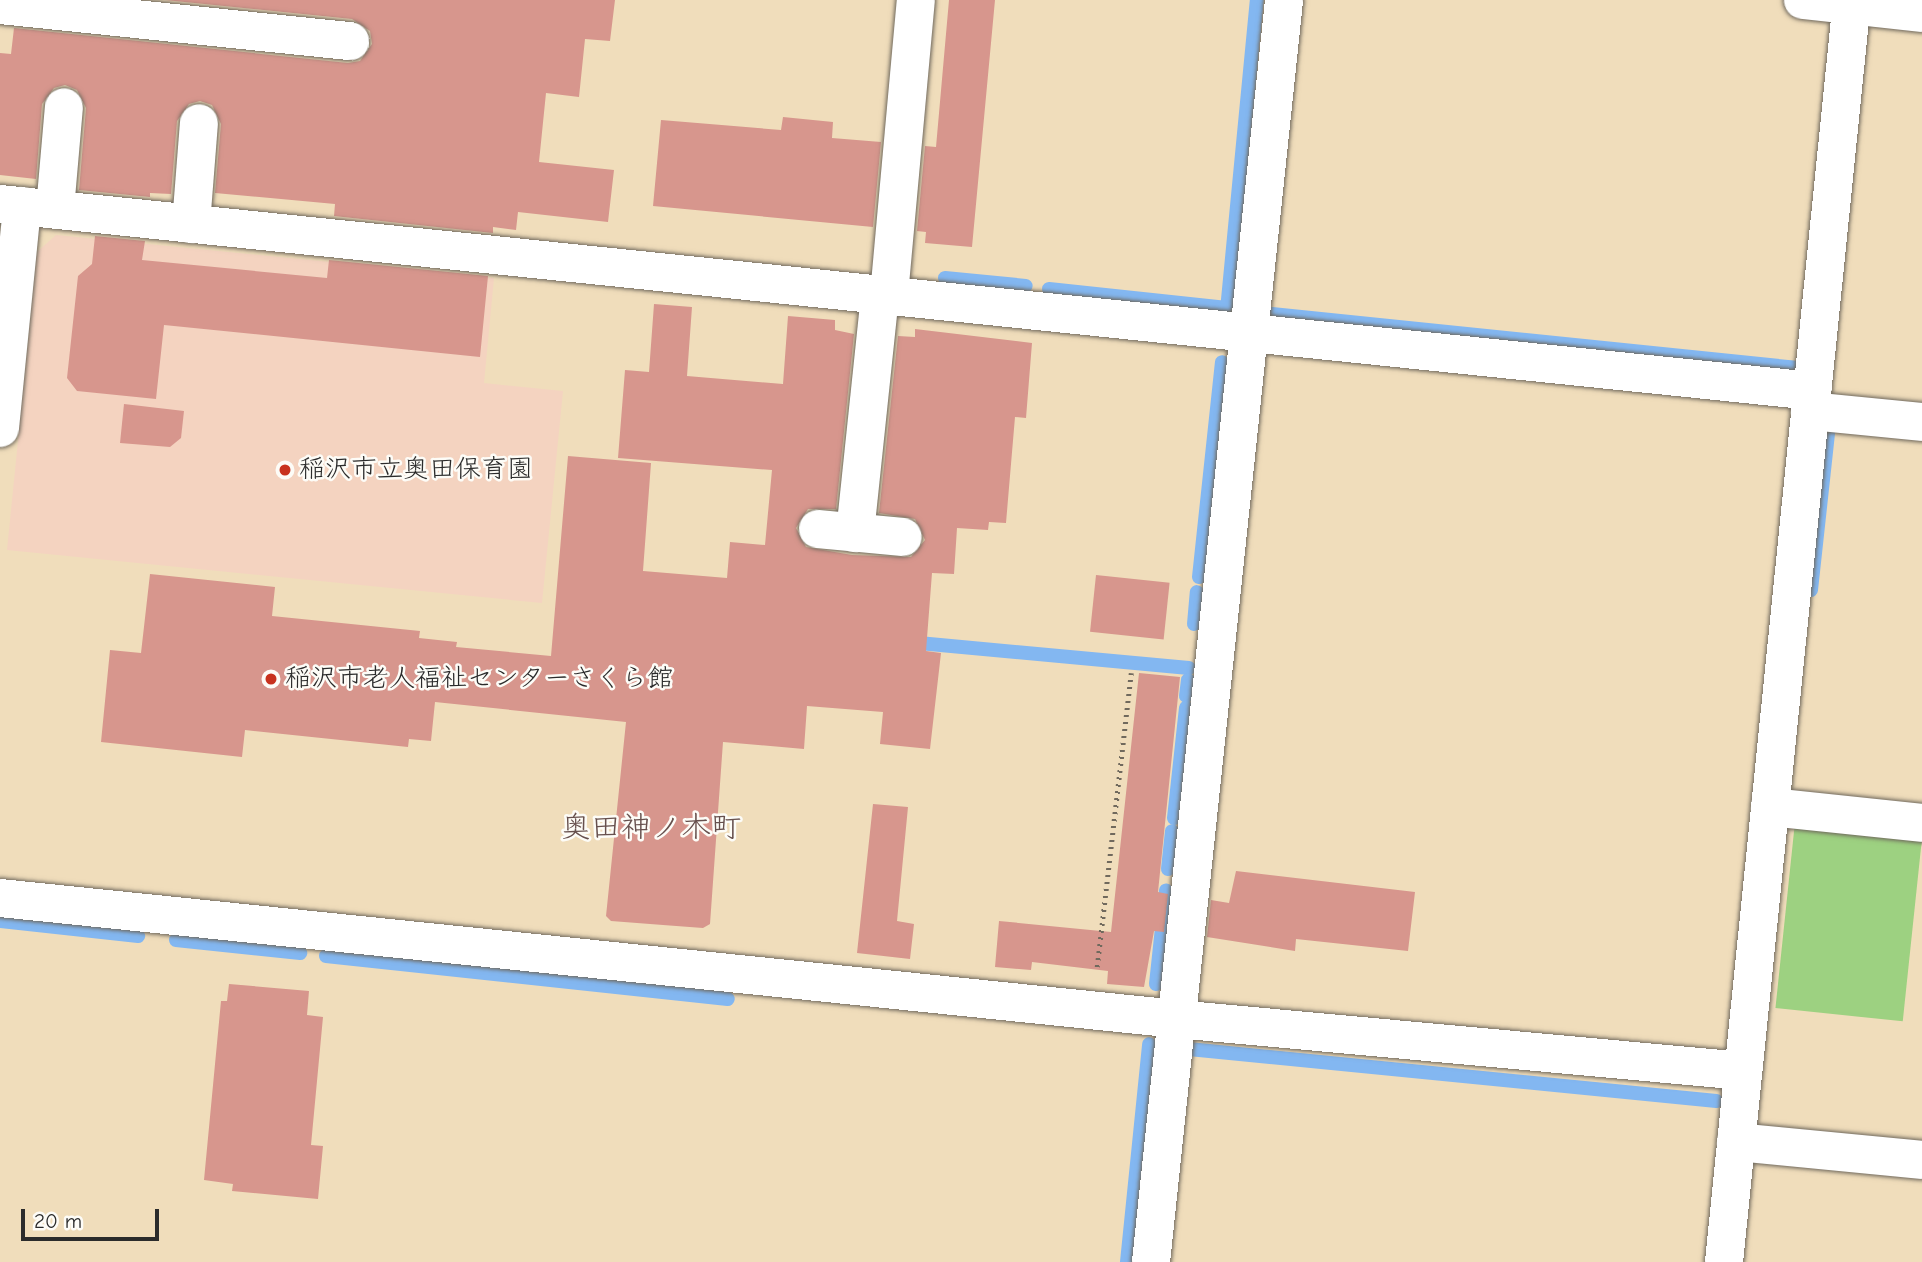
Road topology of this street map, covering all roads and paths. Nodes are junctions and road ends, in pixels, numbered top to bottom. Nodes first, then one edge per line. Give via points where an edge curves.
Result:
1 (916, 0) edge
2 (1284, 0) edge
3 (1803, 0) edge
4 (1851, 3) edge
5 (0, 5) edge
6 (1922, 13) edge
7 (350, 41) dead end
8 (64, 107) dead end
9 (199, 123) dead end
10 (26, 207) edge
11 (191, 224) junction
12 (884, 295) junction
13 (1249, 333) junction
14 (1811, 401) junction
15 (1922, 422) edge
16 (0, 428) edge
17 (903, 537) dead end
18 (1130, 673) dead end
19 (1770, 807) junction
20 (1922, 823) edge
21 (0, 898) edge
22 (1092, 1010) junction
23 (1176, 1019) junction
24 (1743, 1072) junction
25 (1736, 1142) junction
26 (1922, 1160) edge
27 (1151, 1262) edge
28 (1724, 1262) edge

1 - 12 street
2 - 13 street
3 - 4 street
4 - 6 street
4 - 14 street
5 - 7 street
8 - 10 street
9 - 11 street
10 - 11 street
10 - 16 street
11 - 12 street
12 - 13 street
12 - 17 street via 837,531
13 - 14 street
13 - 23 street
14 - 15 street
14 - 19 street
18 - 22 path
19 - 20 street
19 - 24 street
21 - 22 street
22 - 23 street
23 - 24 street
23 - 27 street
24 - 25 street
25 - 26 street
25 - 28 street

